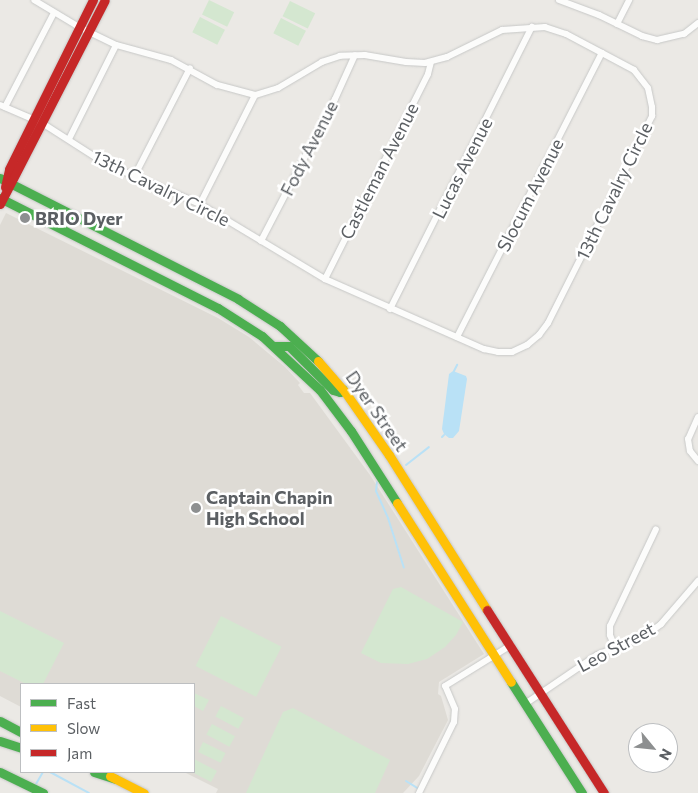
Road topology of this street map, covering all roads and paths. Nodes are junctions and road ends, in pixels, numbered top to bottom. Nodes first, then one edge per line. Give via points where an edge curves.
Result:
1 (34, 0) edge
2 (93, 0) edge
3 (105, 0) edge
4 (559, 0) edge
5 (629, 0) edge
6 (54, 13) junction
7 (698, 23) edge
8 (617, 24) junction
9 (79, 27) junction
10 (532, 27) junction
11 (89, 32) junction
12 (116, 45) junction
13 (602, 53) junction
14 (355, 55) junction
15 (431, 62) junction
16 (190, 68) junction
17 (255, 95) junction
18 (3, 106) edge
19 (38, 121) junction
20 (69, 139) junction
21 (135, 175) junction
22 (5, 181) edge
23 (2, 198) edge
24 (200, 204) junction
25 (261, 241) junction
26 (325, 279) junction
27 (390, 309) junction
28 (457, 338) junction
29 (274, 346) junction
30 (343, 389) junction
31 (698, 416) edge
32 (698, 461) edge
33 (656, 529) dead end
34 (465, 576) junction
35 (698, 580) edge
36 (451, 586) junction
37 (511, 645) junction
38 (615, 648) junction
39 (496, 655) junction
40 (540, 694) junction
41 (525, 704) junction
42 (0, 721) edge
43 (20, 731) edge
44 (0, 741) edge
45 (20, 748) edge
46 (0, 772) edge
47 (97, 773) edge
48 (103, 773) edge
49 (115, 779) junction
50 (43, 793) edge
51 (144, 793) edge
52 (419, 793) edge
53 (582, 793) edge
54 (604, 793) edge

1 - 6 street
2 - 9 main road
3 - 11 main road
4 - 8 street
5 - 8 street
6 - 9 street
6 - 18 street
7 - 8 street via 684,34 657,40
9 - 11 street
9 - 19 main road
10 - 13 street, 13th Cavalry Circle via 545,27 566,34
10 - 15 street, 13th Cavalry Circle via 502,30
10 - 27 street, Lucas Avenue
11 - 12 street
11 - 19 main road
12 - 16 street
12 - 20 street
13 - 28 street, Slocum Avenue
13 - 28 street, 13th Cavalry Circle via 627,64 638,73 648,88 652,107 649,124 614,194 540,335 512,352 484,349
14 - 15 street, 13th Cavalry Circle
14 - 17 street, 13th Cavalry Circle via 322,62 278,88
14 - 25 street, Fody Avenue
15 - 26 street, Castleman Avenue via 428,74
16 - 17 street via 217,85
16 - 21 street
17 - 24 street
18 - 19 street, 13th Cavalry Circle
19 - 20 street, 13th Cavalry Circle
19 - 22 main road
20 - 21 street, 13th Cavalry Circle via 90,155
21 - 24 street, 13th Cavalry Circle
22 - 23 main road
22 - 30 main road, Dyer Street via 245,303 299,342
23 - 29 main road, Dyer Street via 218,308
24 - 25 street, 13th Cavalry Circle
25 - 26 street, 13th Cavalry Circle
26 - 27 street, 13th Cavalry Circle
27 - 28 street, 13th Cavalry Circle
29 - 30 main road via 289,346 333,390 340,392
29 - 36 main road, Dyer Street via 300,369 338,412
30 - 34 main road, Dyer Street
31 - 32 street via 688,439 690,451
33 - 38 street via 610,626
34 - 36 main road
34 - 37 main road, Dyer Street
35 - 38 street, Leo Street via 661,624 633,642
36 - 39 main road, Dyer Street
37 - 39 street
37 - 40 main road, Dyer Street
38 - 40 street, Leo Street via 597,655
39 - 41 main road, Dyer Street
39 - 52 street via 445,686 455,709 454,722
40 - 41 street, Leo Street
40 - 54 main road, Dyer Street
41 - 53 main road, Dyer Street
42 - 43 main road
44 - 45 main road
46 - 50 main road
47 - 49 main road
48 - 49 main road
49 - 51 main road

